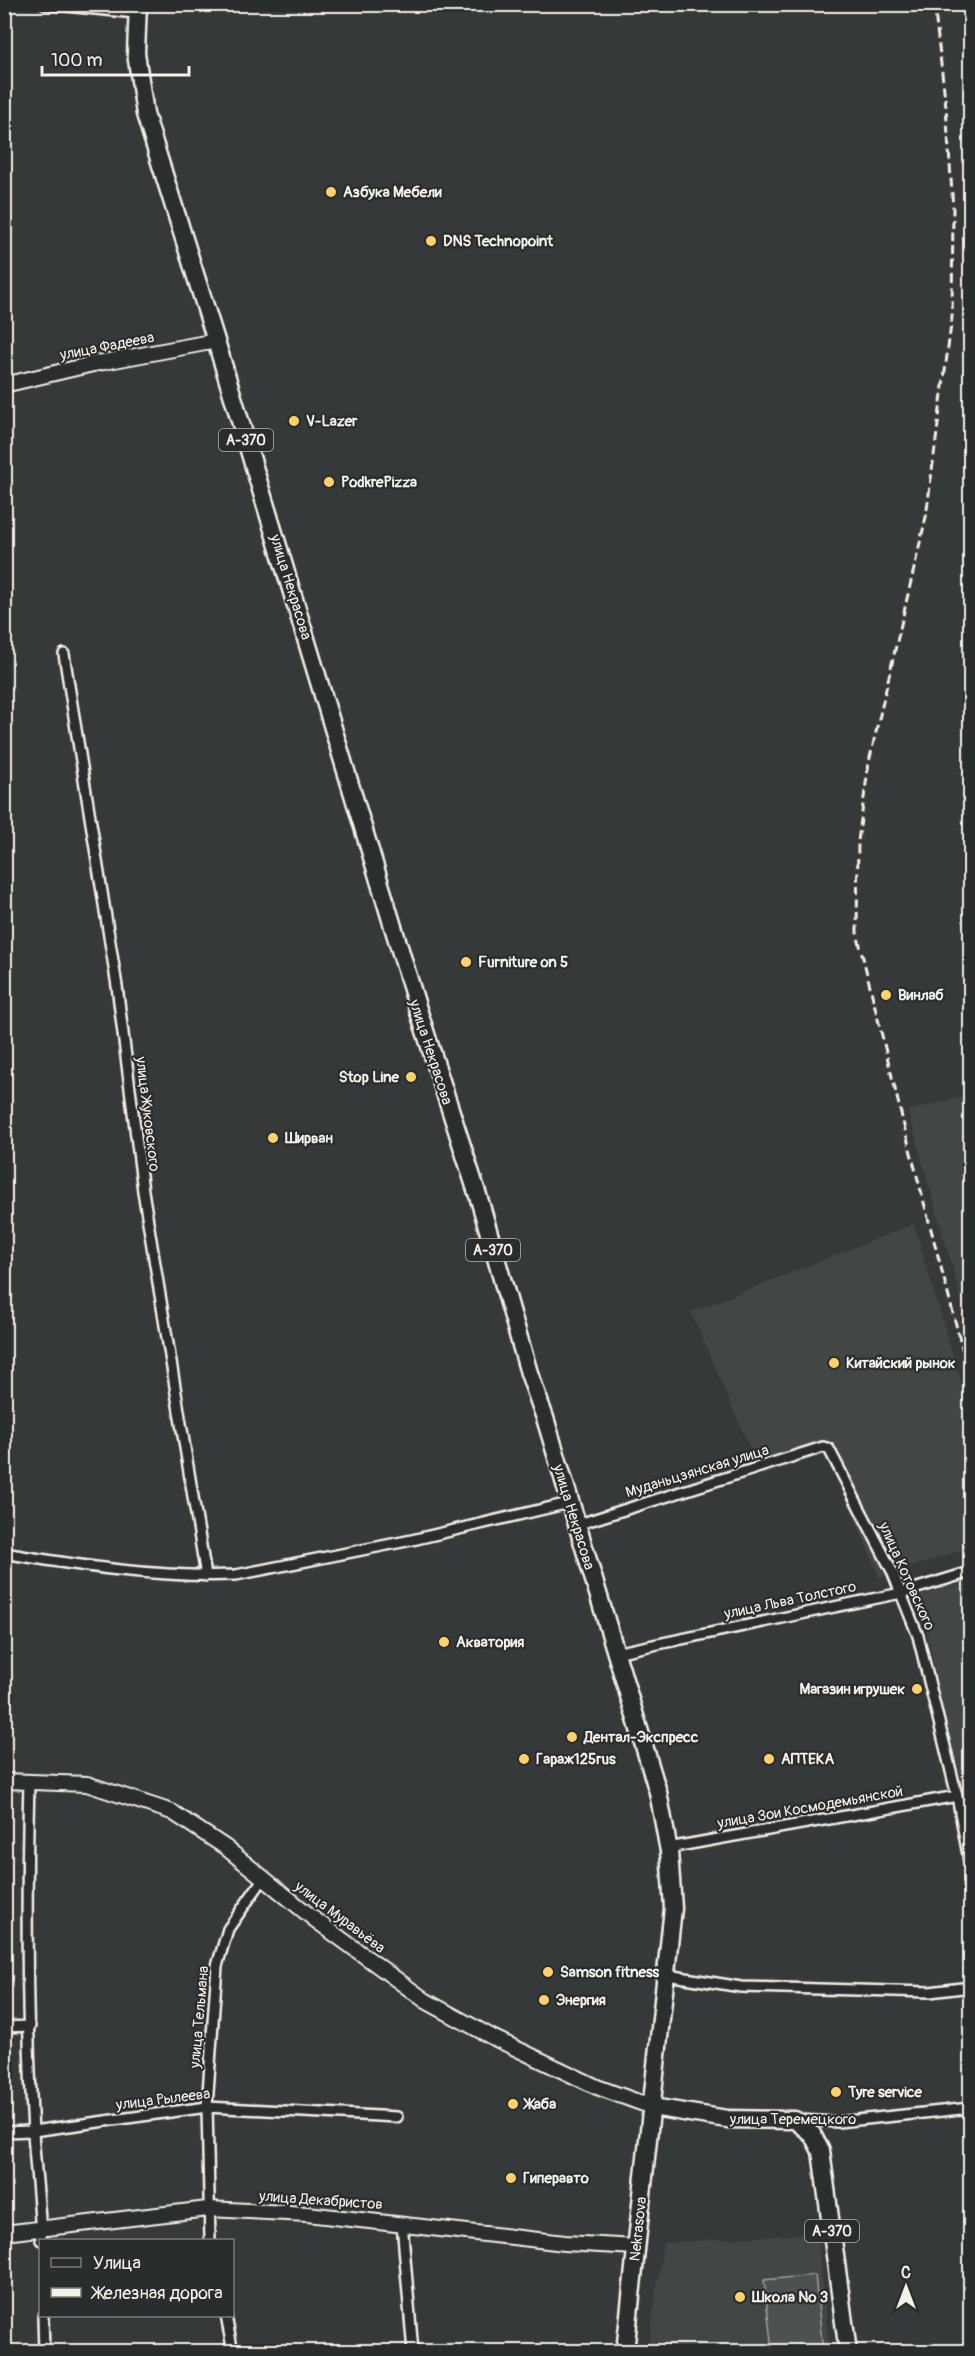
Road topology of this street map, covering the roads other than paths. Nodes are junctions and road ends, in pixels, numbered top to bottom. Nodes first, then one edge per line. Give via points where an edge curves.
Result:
1 (45, 4) edge
2 (137, 9) edge
3 (216, 341) junction
4 (4, 385) edge
5 (64, 654) dead end
6 (827, 1448) joint
7 (569, 1503) junction
8 (576, 1525) junction
9 (4, 1553) edge
10 (970, 1572) edge
11 (206, 1576) junction
12 (901, 1593) junction
13 (615, 1653) junction
14 (4, 1780) edge
15 (29, 1781) junction
16 (957, 1796) junction
17 (668, 1848) junction
18 (970, 1866) edge
19 (263, 1879) junction
20 (667, 1975) junction
21 (970, 1987) edge
22 (30, 2026) junction
23 (4, 2027) edge
24 (207, 2107) junction
25 (652, 2107) junction
26 (970, 2108) edge
27 (397, 2117) dead end
28 (795, 2120) junction
29 (33, 2131) junction
30 (4, 2132) edge
31 (208, 2209) junction
32 (402, 2223) junction
33 (4, 2233) edge
34 (41, 2235) edge
35 (210, 2239) edge
36 (636, 2247) junction
37 (44, 2317) edge
38 (226, 2317) edge
39 (44, 2352) edge
40 (233, 2352) edge
41 (413, 2352) edge
42 (625, 2352) edge
43 (848, 2352) edge

1 - 2 street
2 - 3 highway, улица Некрасова / А-370 via 136,53 145,114
3 - 4 street, улица Фадеева
3 - 7 highway, улица Некрасова / А-370
5 - 11 street, улица Жуковского
6 - 8 street, Муданьцзянская улица
6 - 12 street, улица Котовского
7 - 8 highway, улица Некрасова / А-370
7 - 11 street via 412,1540 236,1575
8 - 13 highway, улица Некрасова / А-370
9 - 11 street via 86,1566
10 - 12 street, улица Льва Толстого
12 - 13 street, улица Льва Толстого
12 - 16 street, улица Котовского via 918,1636
13 - 17 highway, улица Некрасова / А-370 via 658,1792
14 - 15 street, улица Муравьёва
15 - 19 street, улица Муравьёва via 87,1784 172,1812 225,1847
15 - 22 street via 26,1892
16 - 17 street, улица Зои Космодемьянской
16 - 18 street, улица Котовского
17 - 20 highway, улица Некрасова / А-370 via 673,1908
19 - 24 street, улица Тельмана via 228,1929 217,1966
19 - 25 street, улица Муравьёва via 426,2001 597,2087
20 - 21 street via 741,1987 930,1992
20 - 25 highway, улица Некрасова / А-370
22 - 23 street
22 - 29 street
24 - 27 street, улица Рылеева
24 - 29 street, улица Рылеева
24 - 31 street, улица Тельмана
25 - 28 highway, улица Теремецкого via 727,2119
25 - 36 highway, Nekrasova / А-370
26 - 28 street, улица Теремецкого via 838,2122
28 - 43 highway, А-370 via 812,2134 821,2151
29 - 30 street, улица Рылеева
29 - 34 street
31 - 32 street, улица Декабристов
31 - 34 street, улица Декабристов via 111,2219
31 - 35 street, улица Тельмана
32 - 36 street, улица Декабристов via 564,2243
32 - 41 street
33 - 34 street, улица Декабристов
36 - 42 highway, Nekrasova / А-370
37 - 39 street
38 - 40 street

